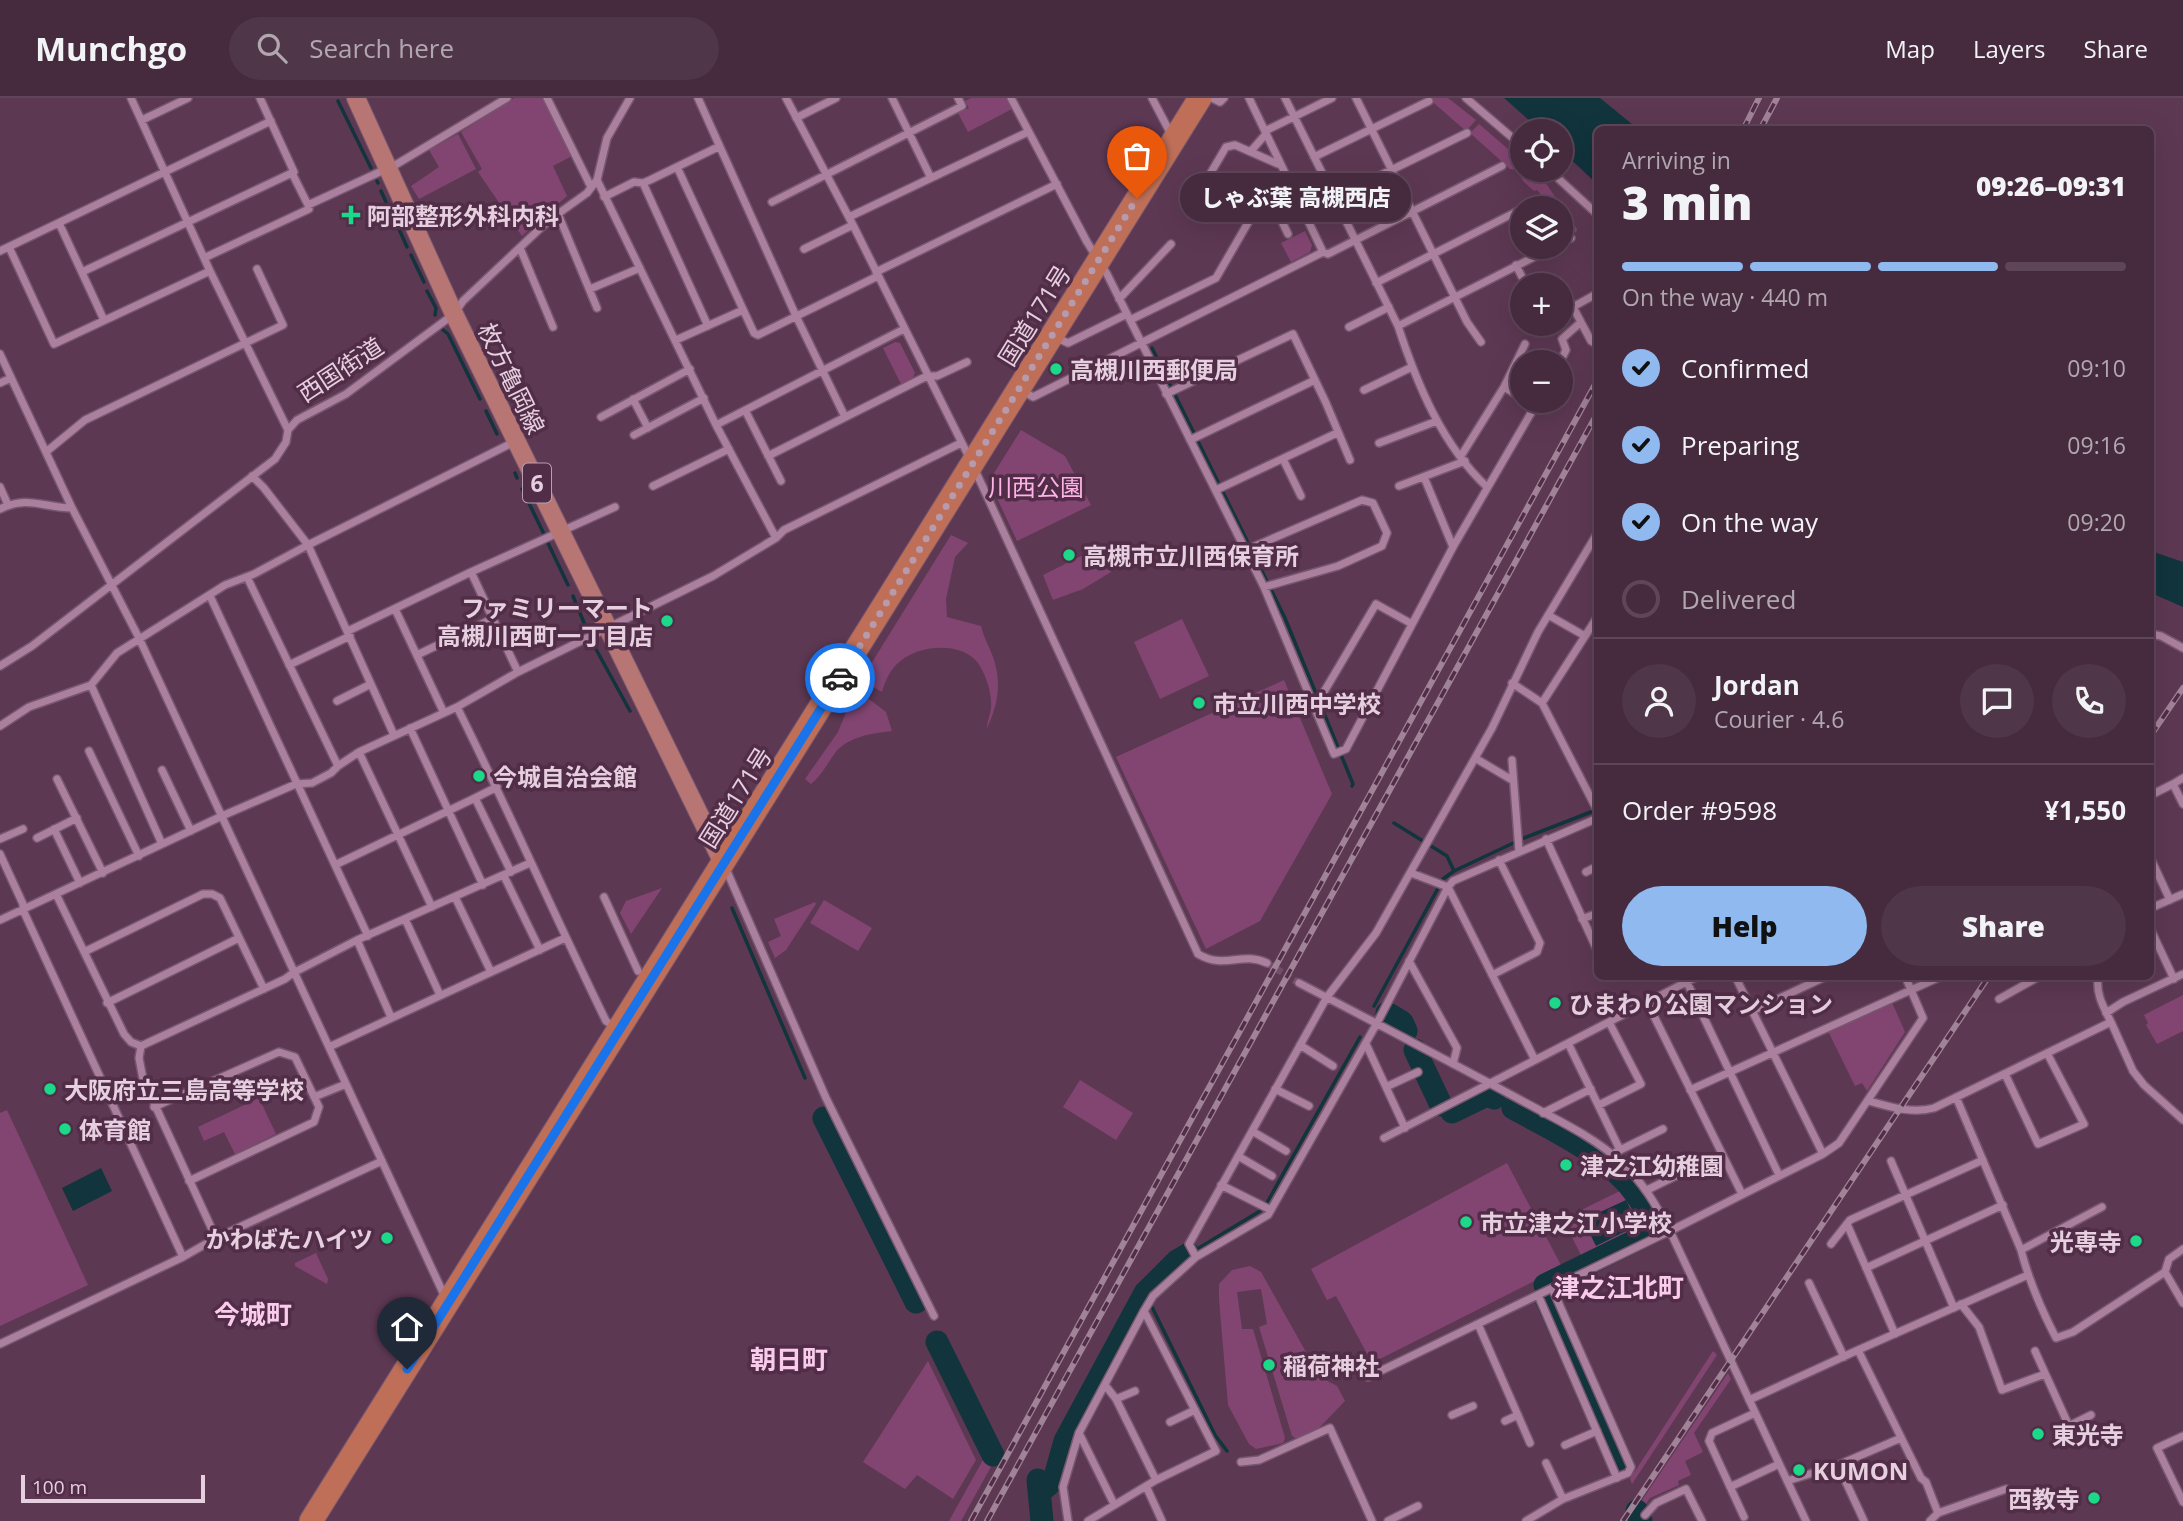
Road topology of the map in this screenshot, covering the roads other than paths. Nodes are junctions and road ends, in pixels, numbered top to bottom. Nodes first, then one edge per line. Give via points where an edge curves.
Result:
1 (131, 98) edge
2 (188, 98) edge
3 (260, 98) edge
4 (356, 98) edge
5 (507, 98) edge
6 (547, 98) edge
7 (630, 98) edge
8 (698, 98) edge
9 (786, 98) edge
10 (836, 98) edge
11 (892, 98) edge
12 (958, 98) edge
13 (1011, 98) edge
14 (1152, 98) edge
15 (1200, 98) edge
16 (1212, 98) edge
17 (1224, 98) edge
18 (1249, 98) edge
19 (1286, 98) edge
20 (1332, 98) edge
21 (1356, 98) edge
22 (1466, 98) edge
23 (1429, 101) dead end
24 (1294, 116) junction
25 (796, 118) junction
26 (142, 120) junction
27 (271, 121) junction
28 (1371, 129) junction
29 (1028, 132) junction
30 (909, 133) junction
31 (1265, 133) junction
32 (1467, 133) dead end
33 (1510, 136) edge
34 (1174, 140) junction
35 (718, 147) junction
36 (1251, 151) junction
37 (1314, 157) junction
38 (1279, 164) junction
39 (1502, 166) dead end
40 (677, 167) junction
41 (388, 168) junction
42 (1391, 170) junction
43 (164, 172) junction
44 (292, 173) junction
45 (827, 175) junction
46 (931, 178) junction
47 (597, 180) junction
48 (1562, 182) edge
49 (643, 183) junction
50 (1057, 184) junction
51 (1203, 186) dead end
52 (591, 187) junction
53 (604, 197) junction
54 (1334, 198) junction
55 (772, 202) dead end
56 (308, 205) junction
57 (1594, 211) edge
58 (1412, 212) junction
59 (558, 214) junction
60 (1510, 216) edge
61 (851, 221) junction
62 (187, 222) junction
63 (60, 223) junction
64 (1288, 234) dead end
65 (1355, 240) junction
66 (1171, 244) dead end
67 (9, 247) junction
68 (520, 248) junction
69 (804, 248) dead end
70 (0, 251) edge
71 (1323, 252) junction
72 (1433, 254) junction
73 (204, 258) junction
74 (1529, 259) edge
75 (1099, 260) junction
76 (1516, 265) junction
77 (640, 268) junction
78 (257, 269) dead end
79 (210, 271) junction
80 (82, 272) junction
81 (1520, 273) edge
82 (877, 274) junction
83 (1376, 283) junction
84 (590, 289) junction
85 (1594, 295) edge
86 (1454, 297) junction
87 (1119, 299) junction
88 (1389, 307) junction
89 (1573, 307) joint
90 (597, 308) dead end
91 (743, 310) junction
92 (454, 314) junction
93 (796, 316) junction
94 (1129, 317) junction
95 (104, 320) junction
96 (1581, 323) junction
97 (708, 326) junction
98 (1398, 326) junction
99 (552, 327) dead end
100 (1349, 327) dead end
101 (904, 329) junction
102 (1052, 336) junction
103 (676, 340) junction
104 (1481, 342) dead end
105 (245, 343) junction
106 (1142, 343) junction
107 (1594, 343) edge
108 (1525, 344) dead end
109 (1566, 350) edge
110 (0, 354) edge
111 (967, 362) dead end
112 (1412, 367) junction
113 (690, 369) junction
114 (822, 371) junction
115 (927, 376) junction
116 (11, 378) junction
117 (1315, 380) junction
118 (0, 383) edge
119 (1504, 387) junction
120 (1020, 388) junction
121 (1364, 390) dead end
122 (1510, 391) edge
123 (1171, 392) junction
124 (704, 398) junction
125 (633, 400) junction
126 (745, 410) junction
127 (1531, 413) edge
128 (601, 417) dead end
129 (845, 417) junction
130 (1437, 421) junction
131 (716, 425) junction
132 (648, 428) junction
133 (288, 430) junction
134 (1337, 433) junction
135 (634, 435) dead end
136 (1190, 439) junction
137 (516, 441) junction
138 (1379, 443) dead end
139 (729, 449) junction
140 (46, 452) junction
141 (966, 453) junction
142 (768, 456) junction
143 (1463, 458) junction
144 (1283, 459) junction
145 (1350, 460) dead end
146 (252, 476) junction
147 (1424, 477) junction
148 (781, 481) dead end
149 (653, 486) dead end
150 (1399, 486) dead end
151 (0, 487) edge
152 (1487, 487) junction
153 (1216, 490) junction
154 (1301, 496) dead end
155 (8, 505) junction
156 (615, 507) dead end
157 (72, 508) junction
158 (0, 509) edge
159 (561, 532) junction
160 (776, 538) junction
161 (1594, 544) edge
162 (308, 545) junction
163 (1453, 547) junction
164 (1246, 550) junction
165 (471, 572) junction
166 (247, 577) junction
167 (112, 582) junction
168 (1264, 587) junction
169 (210, 596) junction
170 (395, 609) junction
171 (1548, 615) junction
172 (492, 619) junction
173 (1594, 622) edge
174 (1412, 624) junction
175 (608, 627) junction
176 (349, 634) junction
177 (2154, 635) edge
178 (1585, 636) junction
179 (139, 638) junction
180 (2183, 648) edge
181 (417, 655) junction
182 (289, 665) junction
183 (0, 666) edge
184 (518, 672) junction
185 (1513, 683) junction
186 (371, 684) junction
187 (90, 685) junction
188 (337, 701) dead end
189 (1542, 703) junction
190 (457, 707) junction
191 (1315, 707) junction
192 (444, 713) junction
193 (0, 726) edge
194 (410, 728) junction
195 (394, 735) junction
196 (89, 751) dead end
197 (359, 751) junction
198 (1475, 758) junction
199 (1512, 760) dead end
200 (338, 766) junction
201 (162, 770) dead end
202 (2183, 778) edge
203 (57, 779) dead end
204 (1512, 780) junction
205 (296, 784) junction
206 (2173, 784) junction
207 (497, 787) junction
208 (2154, 794) edge
209 (475, 798) junction
210 (2183, 804) edge
211 (1594, 805) edge
212 (448, 811) junction
213 (222, 816) junction
214 (76, 818) junction
215 (1594, 820) edge
216 (23, 829) dead end
217 (54, 830) junction
218 (191, 831) junction
219 (398, 835) junction
220 (37, 838) dead end
221 (0, 839) edge
222 (1546, 839) junction
223 (162, 844) junction
224 (1519, 851) junction
225 (0, 854) edge
226 (139, 856) junction
227 (1499, 860) junction
228 (530, 863) junction
229 (335, 865) junction
230 (724, 865) junction
231 (2154, 866) edge
232 (1594, 868) edge
233 (1586, 872) dead end
234 (103, 873) junction
235 (1411, 873) junction
236 (508, 874) junction
237 (80, 883) junction
238 (483, 884) junction
239 (1448, 887) junction
240 (57, 894) junction
241 (2183, 894) edge
242 (455, 897) junction
243 (604, 897) dead end
244 (2169, 900) junction
245 (432, 907) junction
246 (2154, 907) edge
247 (23, 910) junction
248 (1594, 914) edge
249 (405, 919) junction
250 (1582, 919) junction
251 (0, 920) edge
252 (368, 936) junction
253 (2154, 936) edge
254 (239, 938) junction
255 (565, 938) junction
256 (357, 940) junction
257 (1594, 944) edge
258 (540, 950) junction
259 (84, 952) junction
260 (1409, 961) junction
261 (1267, 963) tunnel mouth
262 (638, 971) dead end
263 (492, 972) junction
264 (293, 973) junction
265 (2183, 974) edge
266 (1492, 975) junction
267 (2174, 979) junction
268 (1684, 980) edge
269 (1686, 980) edge
270 (1737, 980) edge
271 (1814, 980) edge
272 (1907, 980) edge
273 (1932, 980) edge
274 (2033, 980) edge
275 (2098, 980) edge
276 (1299, 983) tunnel mouth
277 (264, 989) junction
278 (1911, 989) junction
279 (440, 995) junction
280 (1326, 997) junction
281 (1999, 999) dead end
282 (1647, 1002) junction
283 (107, 1003) junction
284 (1752, 1011) junction
285 (2106, 1013) junction
286 (391, 1017) junction
287 (1609, 1022) junction
288 (2111, 1022) junction
289 (1377, 1023) junction
290 (621, 1031) junction
291 (1568, 1043) junction
292 (1366, 1044) junction
293 (1300, 1045) junction
294 (141, 1046) junction
295 (329, 1047) junction
296 (1773, 1052) junction
297 (2047, 1053) junction
298 (1535, 1060) junction
299 (1453, 1064) junction
300 (1333, 1066) dead end
301 (1418, 1072) dead end
302 (1730, 1072) junction
303 (2005, 1073) junction
304 (346, 1084) junction
305 (1491, 1084) junction
306 (1386, 1087) junction
307 (1275, 1089) junction
308 (1591, 1089) junction
309 (1690, 1090) junction
310 (314, 1097) junction
311 (1956, 1097) junction
312 (1869, 1101) junction
313 (1599, 1105) junction
314 (1309, 1106) dead end
315 (154, 1107) junction
316 (1544, 1113) junction
317 (2183, 1119) edge
318 (1405, 1128) junction
319 (1663, 1129) dead end
320 (1252, 1131) junction
321 (1384, 1138) dead end
322 (1620, 1150) junction
323 (1286, 1151) dead end
324 (1611, 1154) junction
325 (1823, 1154) junction
326 (1238, 1156) junction
327 (1983, 1160) junction
328 (382, 1161) junction
329 (1891, 1161) dead end
330 (1694, 1167) dead end
331 (1779, 1175) junction
332 (1272, 1176) dead end
333 (189, 1181) junction
334 (1222, 1185) junction
335 (1647, 1190) junction
336 (1742, 1194) junction
337 (1907, 1196) junction
338 (2003, 1205) junction
339 (2102, 1207) dead end
340 (1271, 1210) junction
341 (1847, 1224) junction
342 (1670, 1231) junction
343 (216, 1238) junction
344 (1926, 1240) junction
345 (1831, 1244) dead end
346 (2183, 1249) edge
347 (2021, 1250) junction
348 (183, 1257) junction
349 (1196, 1257) junction
350 (1866, 1268) junction
351 (2165, 1272) junction
352 (2028, 1275) junction
353 (1809, 1283) dead end
354 (1552, 1288) junction
355 (1538, 1295) junction
356 (2183, 1303) edge
357 (449, 1304) junction
358 (1957, 1306) junction
359 (1144, 1311) junction
360 (934, 1315) dead end
361 (1478, 1324) junction
362 (1895, 1334) junction
363 (0, 1344) edge
364 (1858, 1350) junction
365 (2035, 1351) dead end
366 (1843, 1357) junction
367 (2045, 1374) junction
368 (1368, 1377) dead end
369 (1592, 1378) junction
370 (1105, 1385) junction
371 (1577, 1385) junction
372 (1135, 1391) dead end
373 (1116, 1399) junction
374 (1749, 1400) junction
375 (1473, 1406) dead end
376 (1195, 1410) junction
377 (1755, 1413) junction
378 (1452, 1415) dead end
379 (1518, 1415) junction
380 (2091, 1415) dead end
381 (1505, 1421) dead end
382 (1170, 1422) dead end
383 (1597, 1431) junction
384 (1079, 1433) junction
385 (2183, 1436) edge
386 (1901, 1438) junction
387 (1530, 1443) dead end
388 (1565, 1445) dead end
389 (1241, 1462) dead end
390 (1546, 1463) dead end
391 (1779, 1464) junction
392 (1838, 1465) junction
393 (1617, 1478) junction
394 (1156, 1480) junction
395 (1787, 1481) junction
396 (1146, 1486) junction
397 (1730, 1487) junction
398 (2006, 1489) dead end
399 (1563, 1499) junction
400 (2183, 1502) edge
401 (1115, 1504) junction
402 (1418, 1506) dead end
403 (1938, 1513) junction
404 (1645, 1515) dead end
405 (1744, 1517) dead end
406 (312, 1521) edge
407 (1068, 1521) edge
408 (1088, 1521) edge
409 (1162, 1521) edge
410 (1373, 1521) edge
411 (1388, 1521) edge
412 (1526, 1521) edge
413 (1702, 1521) edge
414 (1806, 1521) edge
415 (1864, 1521) edge
416 (1930, 1521) edge

1 - 26 street
2 - 26 street
3 - 27 street
4 - 41 main road, 枚方亀岡線 / 6
5 - 41 street
6 - 52 street
7 - 47 street, 西国街道 via 607,138
8 - 35 street
9 - 25 street
10 - 25 street
11 - 30 street
12 - 30 street via 962,106
13 - 29 street
14 - 34 street
15 - 34 highway, 国道171号
16 - 17 street via 1220,102
18 - 31 street
19 - 24 street
20 - 24 street
21 - 28 street
22 - 33 street
23 - 28 street
24 - 31 street
24 - 37 street
25 - 45 street
26 - 43 street
27 - 43 street
27 - 44 street
28 - 37 street
28 - 42 street
29 - 46 street
29 - 50 street
30 - 45 street
30 - 46 street
31 - 36 street
31 - 38 street
32 - 42 street
34 - 75 highway, 国道171号
35 - 40 street
35 - 93 street
36 - 38 street
36 - 51 street via 1226,147
37 - 54 street
38 - 71 street
39 - 58 street
40 - 49 street
40 - 91 street
41 - 56 street
41 - 92 main road, 枚方亀岡線 / 6
42 - 54 street
42 - 58 street
43 - 62 street
43 - 63 street
44 - 56 street
44 - 62 street
45 - 55 street
45 - 61 street
46 - 61 street
47 - 52 street, 西国街道
47 - 53 street
48 - 57 street
49 - 53 street via 634,182
49 - 97 street
50 - 75 street
50 - 82 street
52 - 59 street, 西国街道
53 - 77 street
54 - 65 street
56 - 73 street via 309,209
58 - 65 street
58 - 72 street
59 - 68 street, 西国街道
59 - 84 street
60 - 72 street
61 - 69 street
61 - 82 street
62 - 73 street
62 - 80 street
63 - 67 street
63 - 80 street
64 - 94 street via 1267,190 1216,278
65 - 71 street via 1328,254
65 - 83 street
66 - 87 street
67 - 70 street
67 - 95 street via 54,344
68 - 92 street, 西国街道
68 - 99 street
71 - 106 street
72 - 83 street
72 - 86 street
73 - 79 street
74 - 76 street
75 - 87 street
75 - 102 highway, 国道171号
76 - 81 street
76 - 86 street
77 - 84 street
77 - 103 street
78 - 105 street via 284,325
79 - 95 street
79 - 105 street
80 - 95 street
82 - 93 street
82 - 101 street
83 - 88 street
84 - 90 street
85 - 89 street
86 - 98 street
86 - 104 street
87 - 94 street
88 - 98 street
88 - 100 street
89 - 96 street
91 - 93 street via 758,335
91 - 97 street
92 - 133 street, 西国街道 via 371,377 297,420
92 - 137 main road, 枚方亀岡線 / 6
93 - 114 street
94 - 102 street via 1068,343
94 - 106 street
96 - 107 street
96 - 109 street via 1562,339
97 - 103 street
98 - 112 street
101 - 114 street
101 - 115 street
102 - 120 highway, 国道171号
103 - 113 street
105 - 133 street
105 - 140 street via 85,420
106 - 120 street via 1033,397
106 - 123 street
108 - 119 street
110 - 116 street
111 - 115 street
112 - 121 street
112 - 130 street
113 - 124 street
113 - 125 street
114 - 126 street
114 - 129 street
115 - 129 street
115 - 141 street
116 - 118 street
116 - 140 street
117 - 123 street via 1293,334
117 - 134 street
117 - 136 street
119 - 122 street
119 - 143 street
120 - 141 highway, 国道171号
123 - 136 street
124 - 131 street
124 - 132 street
125 - 128 street
125 - 132 street
126 - 131 street
126 - 142 street
127 - 152 street
129 - 142 street
130 - 138 street
130 - 143 street
131 - 139 street
132 - 135 street
133 - 146 street, 西国街道 via 275,458
134 - 144 street
134 - 145 street
136 - 153 street
137 - 159 main road, 枚方亀岡線 / 6
137 - 162 street
139 - 149 street
139 - 160 street
140 - 157 street
141 - 160 street via 783,530
141 - 230 highway, 国道171号
141 - 261 street via 1198,954 1211,962 1256,958
142 - 148 street
143 - 147 street
143 - 152 street
144 - 153 street
144 - 154 street
146 - 162 street
146 - 167 street, 西国街道
147 - 150 street
147 - 163 street
151 - 155 street
152 - 163 street
153 - 164 street
155 - 157 street via 29,500
155 - 158 street
156 - 159 street
157 - 167 street
159 - 165 street
159 - 175 main road, 枚方亀岡線 / 6
160 - 175 street via 713,576
161 - 171 street
162 - 166 street
162 - 176 street
163 - 174 street
164 - 168 street
164 - 168 street via 1362,500 1373,503 1387,533 1382,546 1338,566
165 - 170 street
165 - 172 street
166 - 169 street
166 - 182 street
167 - 179 street
167 - 183 street, 西国街道
168 - 191 street
169 - 179 street
169 - 205 street
170 - 176 street
170 - 181 street
171 - 178 street
171 - 185 street
172 - 181 street
172 - 184 street
173 - 178 street
174 - 191 street via 1376,604
174 - 191 street via 1346,749 1334,754
175 - 184 street
175 - 230 main road, 枚方亀岡線 / 6
176 - 182 street
176 - 186 street
177 - 180 street
178 - 189 street
179 - 187 street via 117,653
179 - 213 street
181 - 192 street
182 - 200 street
184 - 190 street
185 - 189 street
185 - 198 street
186 - 188 street
186 - 195 street
187 - 193 street via 29,707
187 - 223 street
189 - 211 street
190 - 192 street
190 - 207 street
192 - 194 street
194 - 195 street
194 - 212 street
195 - 197 street
196 - 226 street
197 - 200 street
197 - 219 street
198 - 204 street
198 - 235 street
199 - 204 street
200 - 205 street via 312,783
201 - 218 street
202 - 206 street
203 - 214 street
204 - 224 street
205 - 213 street
205 - 229 street
206 - 208 street
206 - 210 street
207 - 209 street
207 - 228 street
209 - 212 street
209 - 236 street
212 - 219 street
212 - 238 street
213 - 218 street
213 - 264 street
214 - 217 street
214 - 234 street
215 - 222 street
216 - 221 street
217 - 220 street
217 - 237 street
218 - 223 street
219 - 229 street
219 - 245 street
222 - 224 street
222 - 250 street
223 - 226 street
224 - 227 street
225 - 247 street
226 - 234 street
227 - 239 street
227 - 266 street via 1540,943 1537,952
228 - 236 street
228 - 255 street
229 - 252 street
230 - 290 highway, 国道171号
230 - 360 street via 823,1092
231 - 244 street
232 - 233 street
234 - 237 street
235 - 239 street
235 - 280 street via 1376,933
236 - 238 street
236 - 258 street
237 - 240 street
238 - 242 street
239 - 260 street
239 - 266 street
240 - 247 street
240 - 259 street
241 - 244 street
242 - 245 street
242 - 263 street
243 - 262 street
244 - 246 street
245 - 249 street
247 - 251 street
247 - 348 street
248 - 250 street
249 - 252 street
249 - 279 street
250 - 257 street
252 - 256 street
253 - 267 street
254 - 259 street via 220,898 207,893
254 - 277 street
254 - 283 street
255 - 258 street
255 - 290 street via 606,1021
256 - 264 street
256 - 286 street
258 - 263 street
259 - 283 street
260 - 289 street
260 - 299 street via 1457,1048
263 - 279 street
264 - 277 street
264 - 295 street
265 - 267 street
266 - 298 street
267 - 285 street
268 - 282 street
269 - 302 street
270 - 284 street
271 - 284 street
272 - 278 street
273 - 278 street
274 - 281 street
275 - 285 street
276 - 280 street
277 - 294 street
278 - 296 street
278 - 312 street via 1923,1018
279 - 286 street
280 - 289 street
280 - 293 street
282 - 287 street
282 - 309 street
283 - 294 street via 124,1034
284 - 296 street
285 - 288 street
286 - 295 street
287 - 291 street
287 - 313 street via 1641,1084
288 - 297 street
288 - 317 street via 2133,1072
289 - 292 street
289 - 299 street
290 - 357 highway, 国道171号
291 - 298 street
291 - 308 street
292 - 306 street
292 - 340 street
293 - 300 street
293 - 307 street
294 - 315 street via 143,1079
295 - 304 street
296 - 302 street
296 - 325 street
297 - 303 street
297 - 303 street via 2084,1124 2038,1144
298 - 305 street
299 - 305 street
301 - 306 street
302 - 309 street
302 - 331 street
303 - 311 street
304 - 310 street
304 - 328 street
305 - 316 street
305 - 318 street
306 - 318 street
307 - 314 street
307 - 320 street
308 - 313 street
308 - 316 street
309 - 336 street
310 - 315 street via 295,1057 279,1052
310 - 333 street via 319,1107 314,1122
311 - 312 street via 1923,1111
311 - 327 street
312 - 325 street via 1839,1143
313 - 322 street
315 - 333 street
316 - 324 street
318 - 321 street
319 - 322 street
320 - 323 street
320 - 326 street
322 - 324 street
324 - 335 street
325 - 331 street
326 - 332 street
326 - 334 street
327 - 337 street
327 - 338 street
328 - 343 street
328 - 357 street
329 - 337 street
330 - 335 street
331 - 336 street
333 - 343 street
334 - 340 street
334 - 349 street via 1189,1244
335 - 342 street
336 - 342 street
337 - 341 street
337 - 344 street
338 - 344 street
338 - 347 street
339 - 347 street
340 - 349 street via 1251,1227
341 - 345 street
341 - 350 street
342 - 354 street
342 - 374 street
343 - 348 street
344 - 350 street
344 - 358 street
346 - 351 street via 2169,1259
347 - 352 street
348 - 363 street
349 - 359 street via 1153,1296
350 - 362 street
351 - 352 street via 2073,1332 2056,1338
351 - 356 street
352 - 358 street
353 - 366 street
354 - 355 street
354 - 369 street
355 - 361 street
355 - 371 street
357 - 406 highway, 国道171号
358 - 362 street
358 - 367 street via 1979,1327 2002,1390
359 - 370 street
359 - 376 street
361 - 368 street
361 - 379 street
362 - 364 street
364 - 366 street
364 - 386 street
365 - 367 street
366 - 374 street
367 - 380 street via 2069,1426
369 - 371 street
369 - 393 street via 1631,1467
370 - 373 street
370 - 384 street
371 - 383 street
372 - 373 street
373 - 394 street
374 - 377 street
375 - 378 street
376 - 382 street
376 - 394 street via 1216,1451
377 - 391 street
377 - 397 street via 1712,1433 1709,1441
379 - 381 street
379 - 387 street
383 - 388 street
383 - 393 street
384 - 401 street
384 - 407 street via 1063,1487
385 - 400 street via 2157,1448
386 - 392 street
386 - 403 street
389 - 410 street via 1259,1460 1330,1428
390 - 399 street
391 - 395 street
391 - 397 street
392 - 395 street
392 - 415 street
393 - 399 street
394 - 396 street
395 - 414 street
396 - 401 street
396 - 409 street
397 - 405 street
398 - 403 street
399 - 412 street
401 - 408 street
402 - 411 street
403 - 416 street
404 - 413 street via 1656,1503 1686,1489

